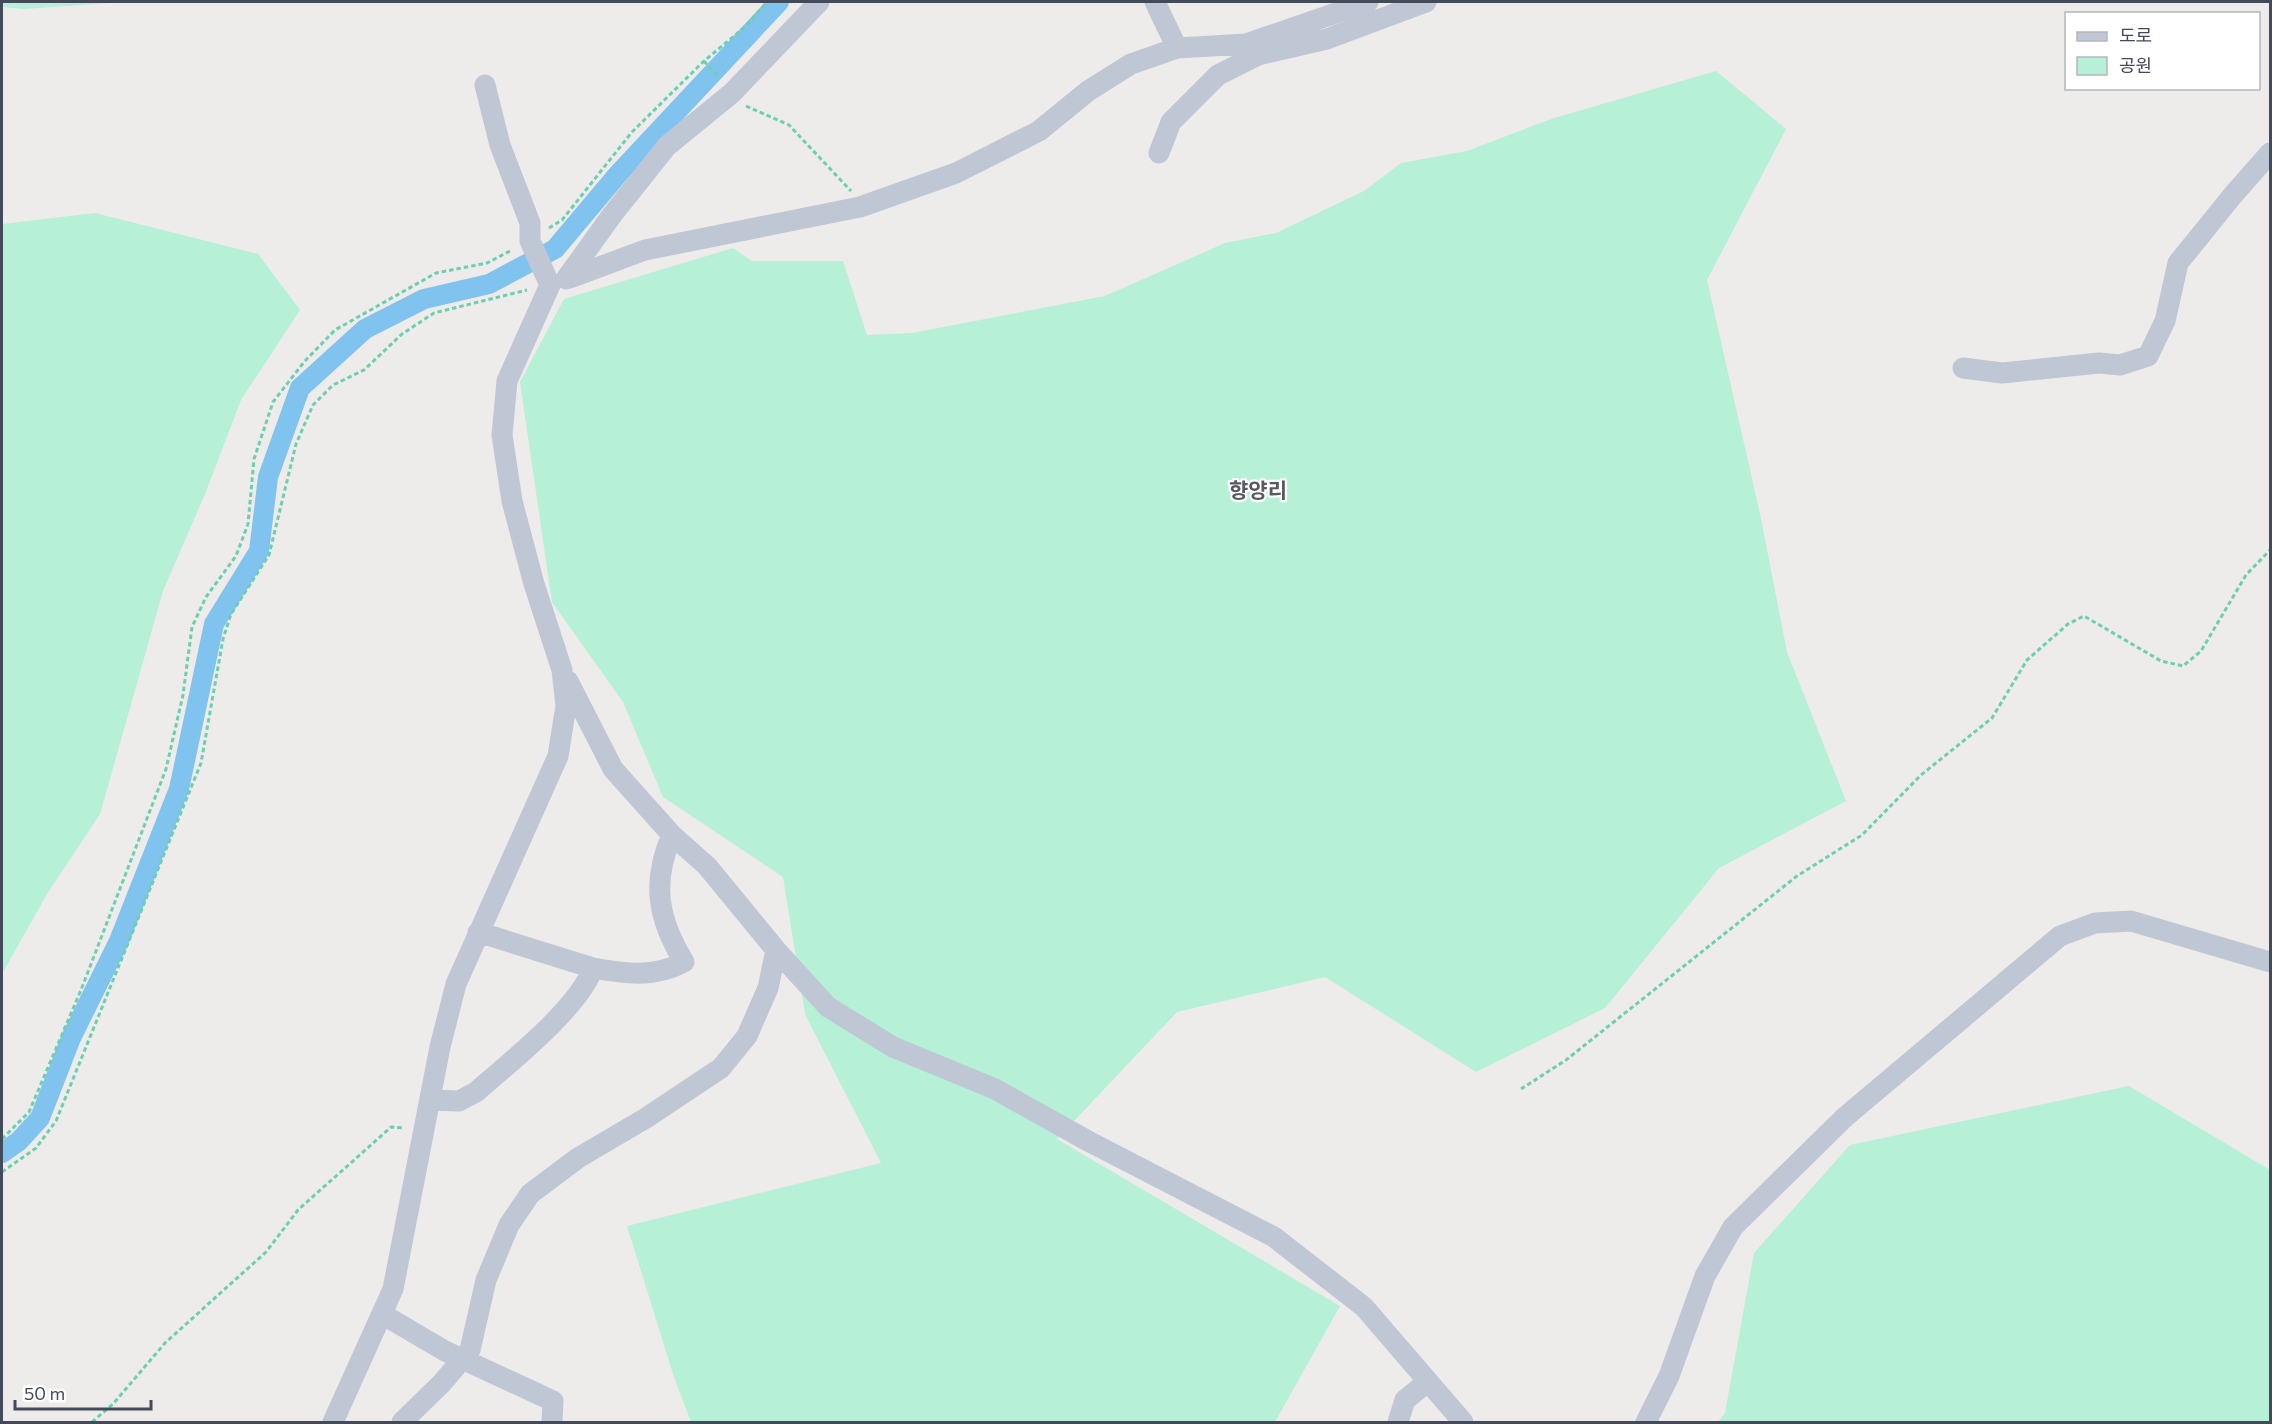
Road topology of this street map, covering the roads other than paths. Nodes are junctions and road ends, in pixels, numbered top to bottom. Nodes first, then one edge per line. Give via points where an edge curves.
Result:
1 (819, 2) edge
2 (1155, 2) edge
3 (1368, 2) edge
4 (1426, 2) edge
5 (1177, 48) junction
6 (485, 86) dead end
7 (1159, 153) dead end
8 (2271, 153) edge
9 (570, 278) junction
10 (549, 285) junction
11 (1963, 368) dead end
12 (562, 670) junction
13 (672, 835) junction
14 (478, 932) junction
15 (776, 950) junction
16 (2271, 962) edge
17 (593, 968) junction
18 (431, 1100) junction
19 (382, 1314) junction
20 (463, 1358) junction
21 (1426, 1383) junction
22 (333, 1422) edge
23 (402, 1422) edge
24 (552, 1422) edge
25 (1398, 1422) edge
26 (1462, 1422) edge
27 (1646, 1422) edge

1 - 9 street via 732,93 668,146 612,215
2 - 5 street
3 - 5 street via 1246,44
4 - 7 street via 1327,39 1258,55 1218,75 1171,122
5 - 9 street via 1131,64 1088,91 1039,131 956,173 860,207 645,250
6 - 10 street via 500,145 530,223 530,242
8 - 11 street via 2178,263 2165,321 2148,356 2120,365 2099,363 2002,373
9 - 10 street
10 - 12 street via 507,381 502,435 512,501
12 - 13 street via 613,769
12 - 14 street via 566,706 558,756
13 - 15 street via 706,866
13 - 17 street via 665,851 658,902 668,935 684,962 665,972 631,975
14 - 17 street
14 - 18 street via 456,984
15 - 20 street via 768,988 747,1036 721,1068 578,1158 530,1194 509,1226 486,1280 470,1350
15 - 21 street via 828,1007 893,1047 995,1089 1274,1237 1364,1307
16 - 27 street via 2131,921 2095,923 2060,936 1845,1117 1733,1227 1706,1276 1669,1376
17 - 18 street via 588,983 573,1000 476,1092 459,1101
18 - 19 street via 393,1289
19 - 20 street
19 - 22 street
20 - 23 street
20 - 24 street via 553,1401
21 - 25 street via 1405,1400
21 - 26 street

